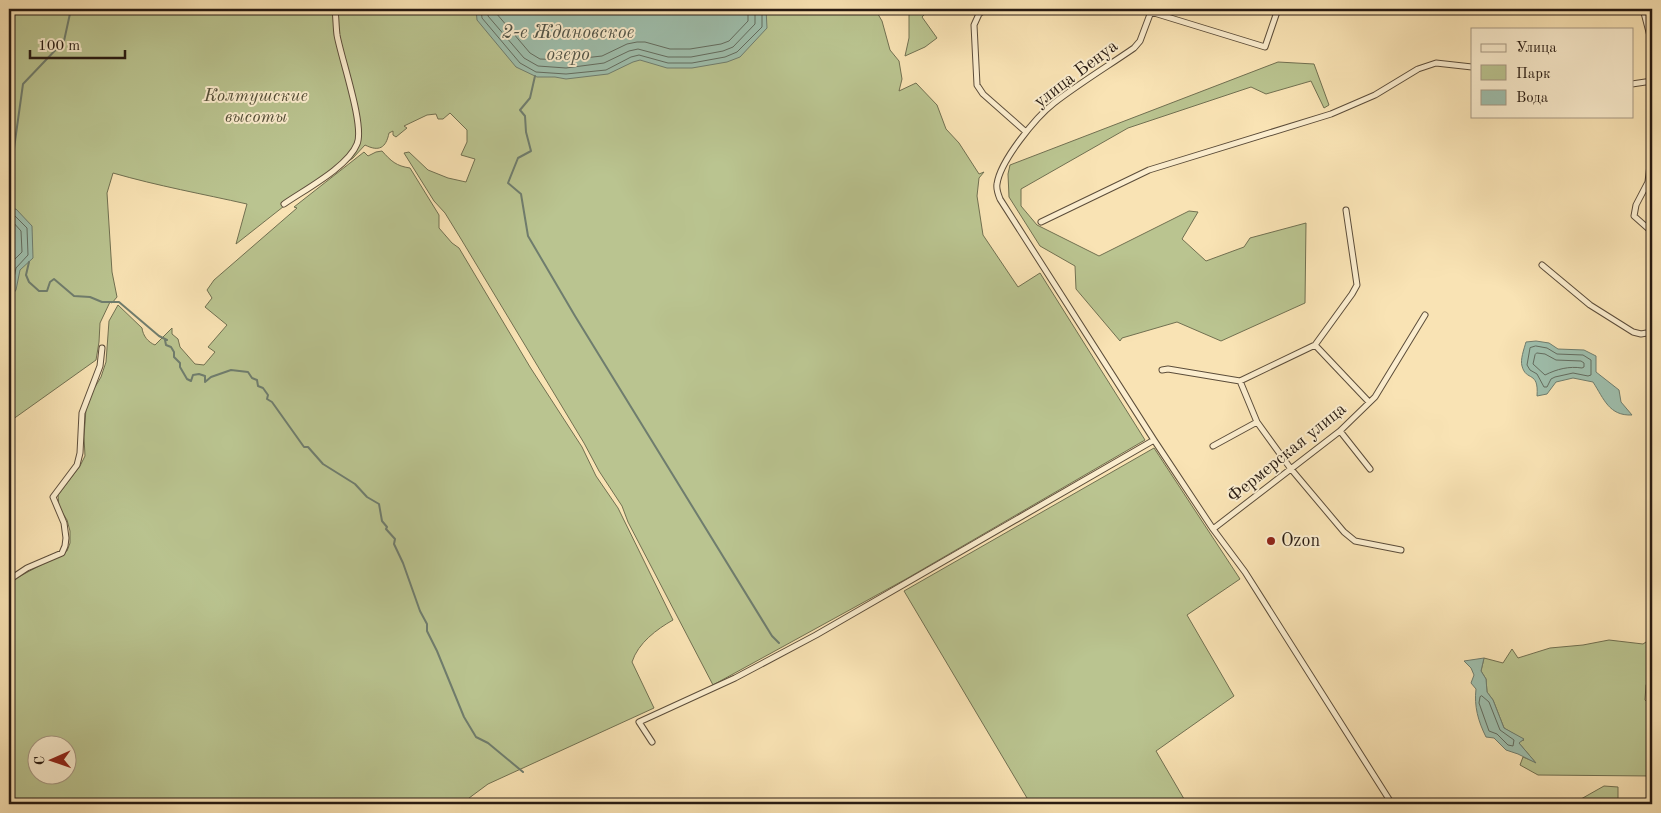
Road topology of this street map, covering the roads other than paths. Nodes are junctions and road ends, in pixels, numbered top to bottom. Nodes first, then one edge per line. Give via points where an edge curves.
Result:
1 (335, 9) edge
2 (986, 9) edge
3 (1278, 9) edge
4 (1643, 9) edge
5 (1151, 10) edge
6 (1652, 44) edge
7 (1471, 67) edge
8 (1652, 81) edge
9 (1634, 84) edge
10 (1026, 132) junction
11 (1652, 148) edge
12 (284, 204) dead end
13 (1346, 210) dead end
14 (1041, 222) dead end
15 (1652, 232) edge
16 (1542, 265) dead end
17 (1426, 315) dead end
18 (1652, 332) edge
19 (1315, 345) junction
20 (102, 348) dead end
21 (1162, 370) dead end
22 (1240, 380) junction
23 (1369, 402) junction
24 (1256, 422) junction
25 (1340, 431) junction
26 (1154, 440) junction
27 (1213, 446) dead end
28 (1291, 469) junction
29 (1370, 469) dead end
30 (1213, 529) junction
31 (1402, 550) dead end
32 (9, 580) edge
33 (652, 742) dead end
34 (1392, 804) edge

1 - 12 street via 337,34 357,118 357,143 341,165
2 - 10 street via 979,14 974,25 977,85
3 - 5 street via 1265,47
4 - 6 street
5 - 10 street, улица Бенуа via 1140,41 1134,48 1053,104
7 - 14 street via 1436,63 1418,69 1375,95 1331,114 1149,170
8 - 9 street
10 - 26 street, улица Бенуа via 999,175 996,186 1000,199
11 - 15 street via 1648,182 1634,216
13 - 19 street via 1357,285
16 - 18 street via 1590,305 1633,332
17 - 23 street, Фермерская улица
19 - 22 street
19 - 23 street
20 - 32 street via 100,366 82,413 77,465 53,497 64,523 65,546 62,553 27,568
21 - 22 street
22 - 24 street
23 - 25 street, Фермерская улица
24 - 27 street
24 - 28 street
25 - 28 street, Фермерская улица
25 - 29 street
26 - 30 street, улица Бенуа
26 - 33 street via 816,635 735,678 639,722
28 - 30 street, Фермерская улица
28 - 31 street via 1349,537
30 - 34 street, улица Бенуа via 1245,572

